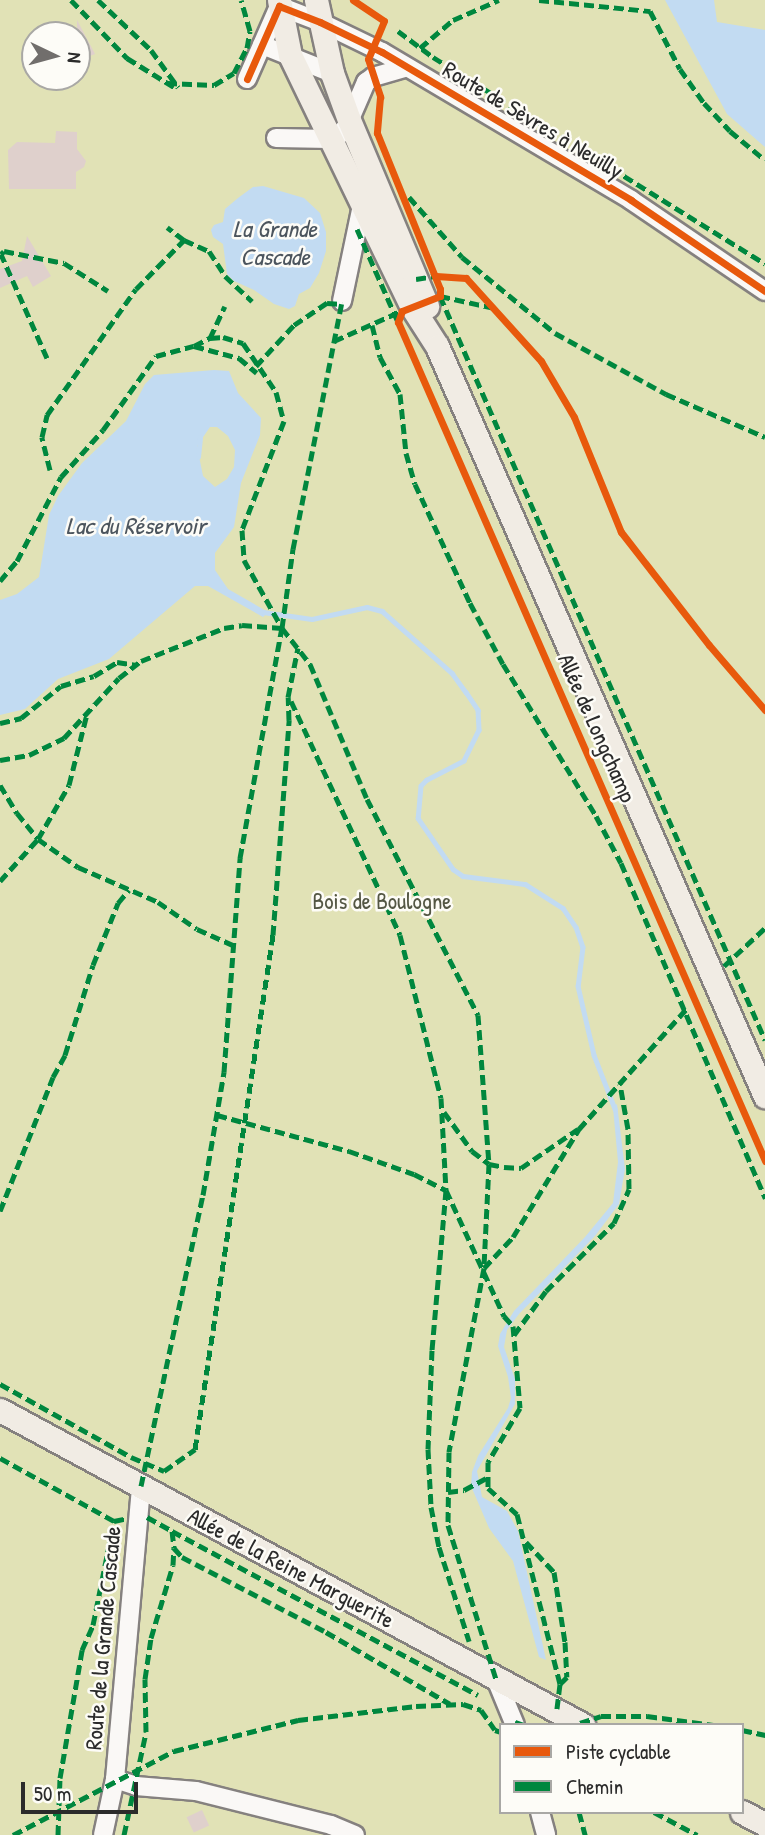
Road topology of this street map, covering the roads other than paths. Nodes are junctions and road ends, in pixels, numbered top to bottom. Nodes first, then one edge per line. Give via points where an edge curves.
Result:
1 (276, 2) edge
2 (318, 11) edge
3 (262, 46) junction
4 (290, 55) junction
5 (407, 67) junction
6 (332, 73) junction
7 (247, 79) dead end
8 (349, 120) junction
9 (276, 138) dead end
10 (330, 139) junction
11 (362, 205) junction
12 (765, 291) edge
13 (342, 301) dead end
14 (437, 346) junction
15 (765, 1096) edge
16 (0, 1409) edge
17 (141, 1486) junction
18 (496, 1679) junction
19 (514, 1723) edge
20 (579, 1723) edge
21 (115, 1779) junction
22 (744, 1813) edge
23 (541, 1814) edge
24 (765, 1824) edge
25 (103, 1835) edge
26 (355, 1835) edge
27 (546, 1835) edge

1 - 2 street, Route de Sèvres à Neuilly
1 - 3 street
1 - 4 main road, Allée de Longchamp
2 - 5 street, Route de Sèvres à Neuilly
2 - 6 main road, Allée de Longchamp
3 - 4 street
3 - 7 street
4 - 6 street
4 - 10 main road, Allée de Longchamp
5 - 8 street via 366,82
5 - 12 street, Route de Sèvres à Neuilly via 631,200
6 - 8 main road, Allée de Longchamp
8 - 10 street via 343,132
8 - 14 main road, Allée de Longchamp via 426,302
9 - 10 street
10 - 11 main road, Allée de Longchamp
11 - 13 street
11 - 14 main road, Allée de Longchamp via 412,307
14 - 15 main road, Allée de Longchamp
16 - 17 main road, Allée de la Reine Marguerite
17 - 18 main road, Allée de la Reine Marguerite
17 - 21 street, Route de la Grande Cascade
18 - 19 street
18 - 20 main road, Allée de la Reine Marguerite
21 - 25 street, Route de la Grande Cascade
21 - 26 street via 136,1786 196,1791
22 - 24 main road
23 - 27 street

